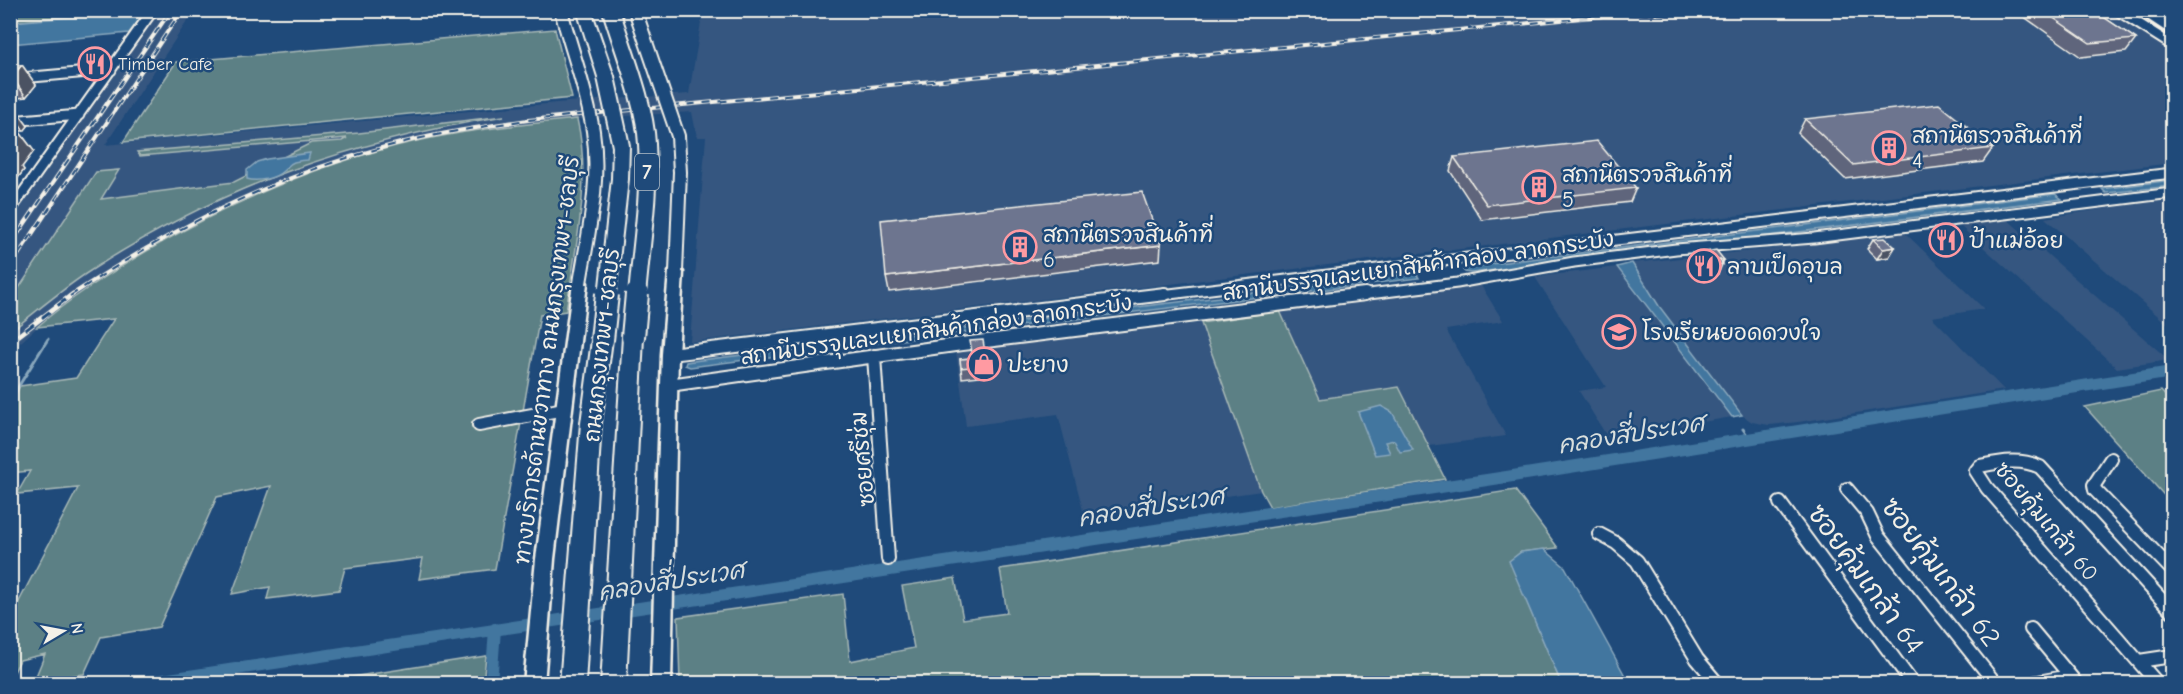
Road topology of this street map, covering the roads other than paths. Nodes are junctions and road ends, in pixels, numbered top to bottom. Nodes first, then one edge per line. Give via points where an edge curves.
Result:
1 (153, 10) edge
2 (561, 10) edge
3 (574, 10) edge
4 (584, 10) edge
5 (611, 10) edge
6 (635, 10) edge
7 (2117, 10) edge
8 (2142, 10) edge
9 (2172, 30) edge
10 (2172, 45) edge
11 (597, 51) junction
12 (111, 70) junction
13 (10, 79) edge
14 (79, 115) junction
15 (10, 121) edge
16 (2172, 173) edge
17 (2172, 193) edge
18 (11, 209) edge
19 (670, 354) junction
20 (874, 356) junction
21 (669, 385) junction
22 (556, 410) junction
23 (479, 425) dead end
24 (2111, 459) dead end
25 (1847, 489) dead end
26 (1780, 503) dead end
27 (1599, 534) dead end
28 (888, 559) dead end
29 (2172, 570) edge
30 (2172, 611) edge
31 (2031, 629) dead end
32 (2172, 656) edge
33 (2139, 661) junction
34 (661, 676) edge
35 (613, 678) edge
36 (2073, 680) edge
37 (572, 682) edge
38 (534, 684) edge
39 (1718, 684) edge
40 (1913, 684) edge
41 (1996, 684) edge
42 (2026, 684) edge
43 (2158, 684) edge

1 - 12 street
2 - 22 main road, ทางบริการด้านขวาทาง ถนนกรุงเทพฯ-ชลบุรี, bridge via 596,150 580,283
3 - 11 highway
4 - 11 highway, ถนนกรุงเทพฯ-ชลบุรี / 7
5 - 35 highway, ถนนกรุงเทพฯ-ชลบุรี / 7, bridge via 647,142
6 - 19 main road, bridge via 678,136 680,172
7 - 10 street
8 - 9 street
11 - 37 highway, ถนนกรุงเทพฯ-ชลบุรี / 7, bridge via 621,146 620,179 591,423
12 - 13 street
12 - 14 street
14 - 15 street
14 - 18 street
16 - 19 street, สถานีบรรจุและแยกสินค้ากล่อง ลาดกระบัง
17 - 20 street, สถานีบรรจุและแยกสินค้ากล่อง ลาดกระบัง via 1814,238 1657,252 1457,282
19 - 21 main road
20 - 21 street, สถานีบรรจุและแยกสินค้ากล่อง ลาดกระบัง
20 - 28 street, ซอยศรีชุ่ม
21 - 34 main road
22 - 23 street
22 - 38 main road, ทางบริการด้านขวาทาง ถนนกรุงเทพฯ-ชลบุรี
24 - 29 street via 2095,489
25 - 41 street, ซอยคุ้มเกล้า 62 via 1867,513 1878,536
26 - 40 street, ซอยคุ้มเกล้า 64
27 - 39 street via 1622,547 1636,561 1696,659
30 - 33 street, ซอยคุ้มเกล้า 60 via 2040,467 2017,459 1980,466 1976,471
31 - 36 street
32 - 33 street
33 - 43 street, ซอยคุ้มเกล้า 60
36 - 42 street

